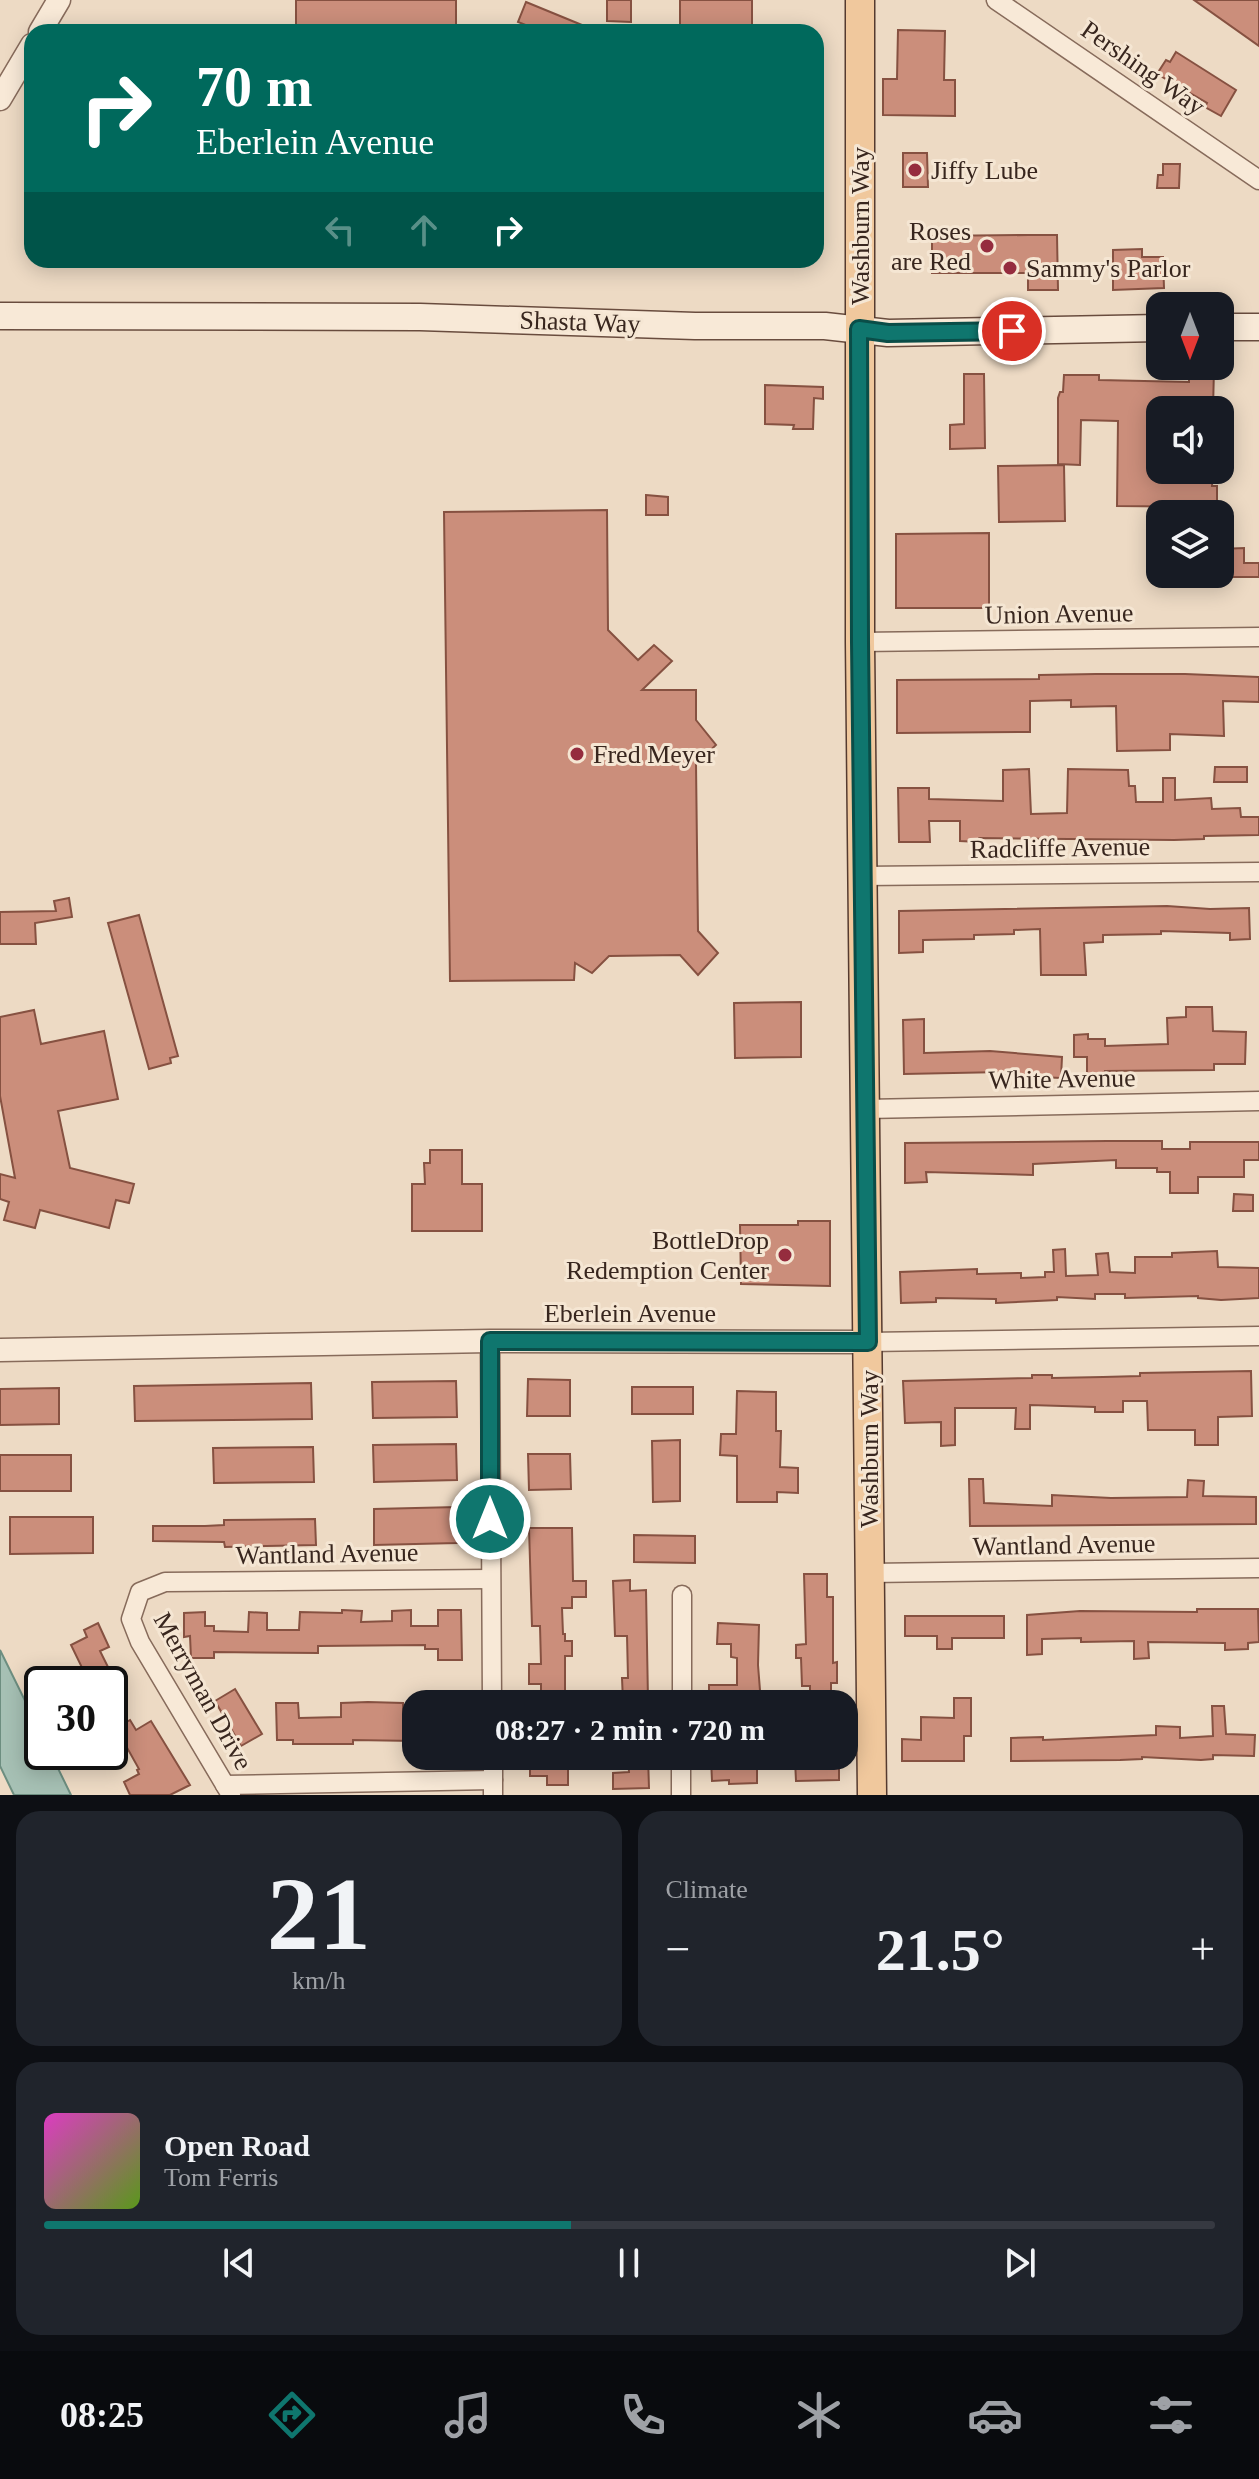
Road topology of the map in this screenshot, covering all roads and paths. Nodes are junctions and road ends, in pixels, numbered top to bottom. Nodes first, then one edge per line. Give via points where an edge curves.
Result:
1 (59, 0) edge
2 (860, 0) edge
3 (996, 0) edge
4 (45, 24) edge
5 (24, 58) edge
6 (0, 99) edge
7 (1259, 180) edge
8 (0, 316) edge
9 (1234, 327) edge
10 (1259, 327) edge
11 (1146, 328) edge
12 (859, 329) junction
13 (1259, 637) edge
14 (860, 642) junction
15 (1259, 872) edge
16 (862, 876) junction
17 (1259, 1101) edge
18 (866, 1109) junction
19 (1259, 1336) edge
20 (490, 1341) junction
21 (868, 1342) junction
22 (0, 1350) edge
23 (1259, 1568) edge
24 (870, 1573) junction
25 (490, 1579) junction
26 (165, 1582) joint
27 (682, 1595) dead end
28 (492, 1690) edge
29 (682, 1690) edge
30 (681, 1770) edge
31 (493, 1788) edge
32 (228, 1790) edge
33 (681, 1795) edge
34 (872, 1795) edge

1 - 4 street
2 - 12 main road, Washburn Way
3 - 7 street, Pershing Way
5 - 6 street
8 - 12 main road, Shasta Way via 420,317
9 - 10 main road
11 - 12 main road, Shasta Way via 888,333
12 - 14 main road, Washburn Way
13 - 14 street, Union Avenue
14 - 16 main road, Washburn Way
15 - 16 street, Radcliffe Avenue
16 - 18 main road, Washburn Way
17 - 18 street, White Avenue
18 - 21 main road, Washburn Way
19 - 21 street, Eberlein Avenue
20 - 21 street, Eberlein Avenue
20 - 22 street, Eberlein Avenue
20 - 25 street
21 - 24 main road, Washburn Way
23 - 24 street, Wantland Avenue
24 - 34 main road, Washburn Way
25 - 26 street, Wantland Avenue
25 - 28 street
26 - 32 street, Merryman Drive via 140,1592 131,1619
27 - 29 street
30 - 33 street
31 - 32 street

